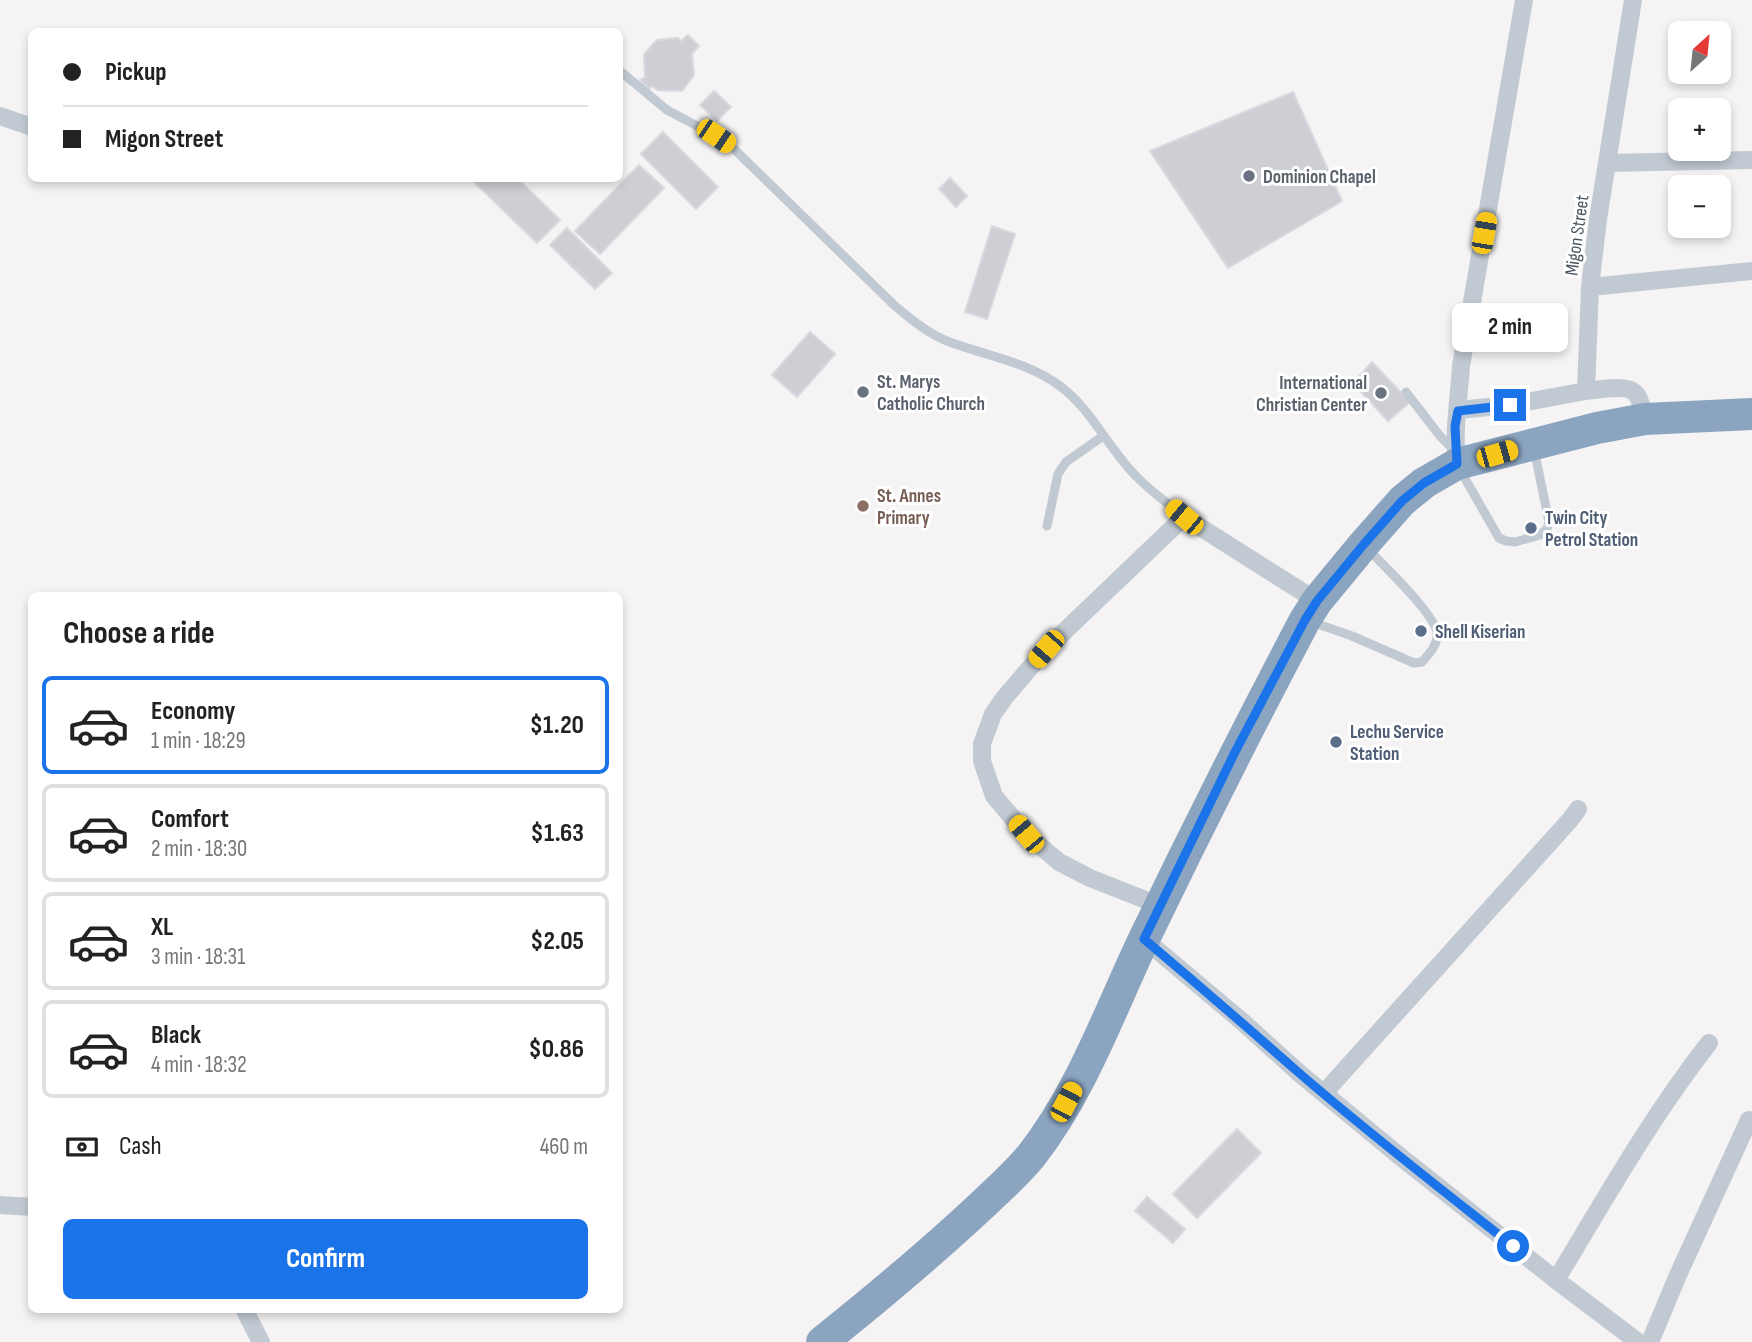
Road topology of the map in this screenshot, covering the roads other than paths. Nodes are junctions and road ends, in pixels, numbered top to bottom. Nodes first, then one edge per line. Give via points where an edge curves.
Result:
1 (1524, 0) edge
2 (1633, 0) edge
3 (623, 73) edge
4 (0, 116) edge
5 (28, 126) edge
6 (1752, 160) edge
7 (1607, 163) junction
8 (1752, 271) edge
9 (1590, 287) junction
10 (1586, 391) junction
11 (1406, 392) dead end
12 (1458, 411) junction
13 (1752, 414) edge
14 (1644, 419) junction
15 (1103, 436) junction
16 (1533, 444) junction
17 (1456, 458) junction
18 (1184, 517) junction
19 (1047, 526) dead end
20 (1364, 544) junction
21 (1311, 610) junction
22 (1577, 809) dead end
23 (1161, 906) junction
24 (1144, 939) junction
25 (1709, 1043) dead end
26 (1324, 1093) junction
27 (1749, 1120) dead end
28 (0, 1205) edge
29 (28, 1207) edge
30 (1556, 1280) junction
31 (246, 1313) edge
32 (261, 1342) edge
33 (822, 1342) edge
34 (1638, 1342) edge
35 (1650, 1342) edge

1 - 12 street via 1461,366
2 - 7 street, Migon Street
3 - 15 lane via 667,110 733,148 923,328 946,341 1016,362 1060,386 1085,408
4 - 5 street
6 - 7 street
7 - 9 street, Migon Street
8 - 9 street
9 - 10 street, Migon Street
10 - 12 street
10 - 14 street via 1634,391
11 - 17 lane
12 - 17 street
13 - 14 highway
14 - 16 highway
15 - 18 lane via 1136,475
15 - 19 lane via 1075,454 1058,474
16 - 17 highway
16 - 17 lane via 1549,522 1540,535 1515,542 1499,538
17 - 20 highway via 1402,501
18 - 21 street
18 - 23 street via 1046,649 999,706 982,744 982,761 994,796 1026,834 1059,862
20 - 21 highway
20 - 21 lane via 1435,625 1437,636 1429,654 1414,663 1352,636
21 - 23 highway via 1235,752
22 - 26 street
23 - 24 highway
24 - 26 street
24 - 33 highway via 1086,1065 1056,1121 1029,1158 911,1270
25 - 30 street via 1646,1131
26 - 30 street
27 - 35 street
28 - 29 street
30 - 34 street
31 - 32 street

